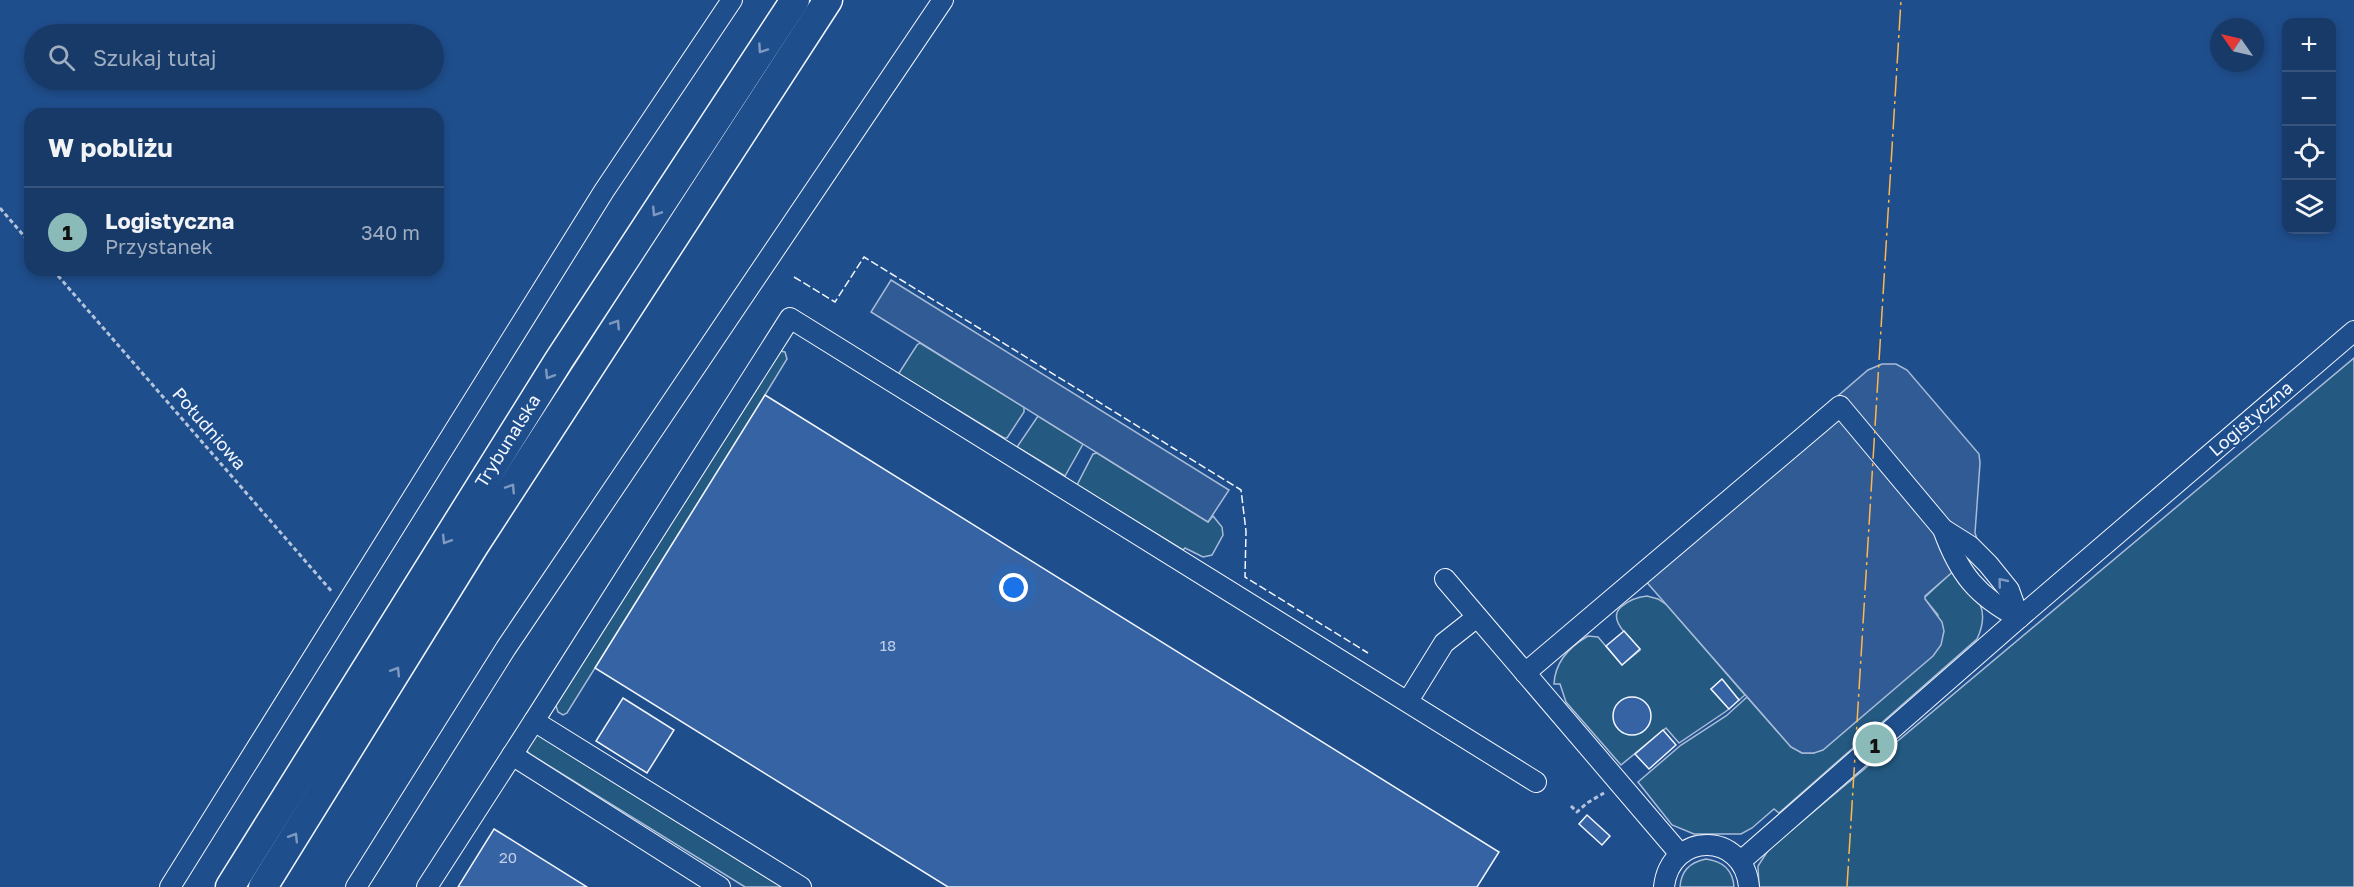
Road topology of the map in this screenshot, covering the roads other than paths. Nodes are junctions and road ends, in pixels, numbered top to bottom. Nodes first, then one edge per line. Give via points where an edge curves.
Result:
1 (732, 0) edge
2 (795, 0) edge
3 (828, 0) edge
4 (943, 0) edge
5 (2354, 331) edge
6 (1445, 579) dead end
7 (1476, 617) junction
8 (2019, 618) junction
9 (1525, 673) junction
10 (1408, 701) junction
11 (534, 721) junction
12 (512, 755) junction
13 (1536, 782) dead end
14 (1680, 854) junction
15 (1741, 861) junction
16 (170, 887) edge
17 (230, 887) edge
18 (263, 887) edge
19 (356, 887) edge
20 (427, 887) edge
21 (720, 887) edge
22 (801, 887) edge
23 (1664, 887) edge
24 (1749, 887) edge

1 - 16 street via 604,191
2 -> 17 highway, Trybunalska via 559,360
18 -> 3 highway, Trybunalska via 474,546
4 - 19 street via 506,648
5 - 8 street, Logistyczna
6 - 7 street
7 - 9 street
7 - 10 street via 1444,643
8 - 9 street via 2009,590 1988,564 1970,546 1942,529 1840,406
8 - 15 street, Logistyczna
9 - 14 street
10 - 11 street via 790,318
10 - 13 street
11 - 12 street
11 - 22 street
12 - 20 street
12 - 21 street
14 - 15 street via 1700,845 1712,845
14 - 23 street via 1665,876
15 - 24 street

